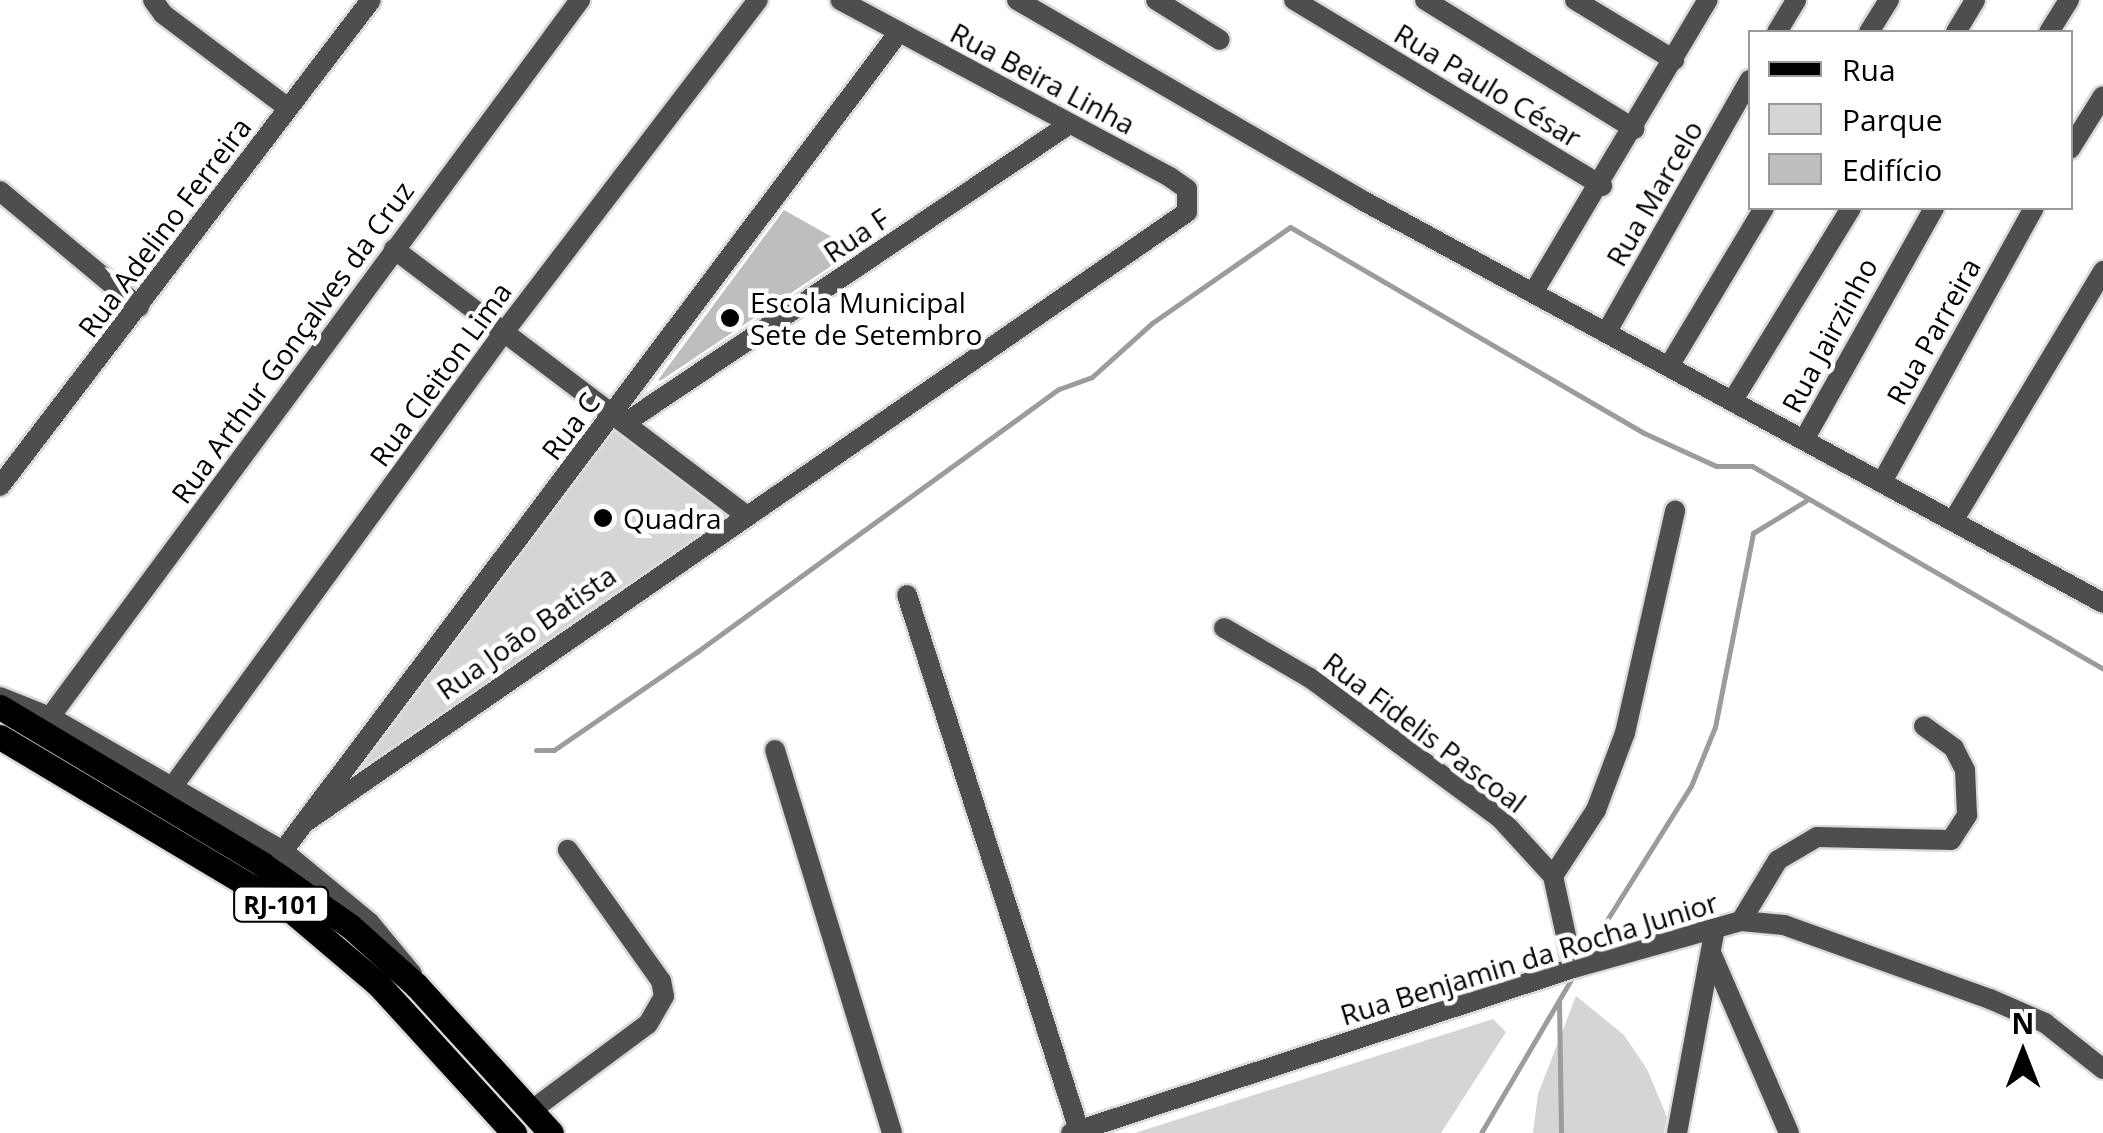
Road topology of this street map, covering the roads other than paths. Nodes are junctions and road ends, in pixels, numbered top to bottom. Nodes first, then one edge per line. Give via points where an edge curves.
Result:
1 (153, 0) edge
2 (371, 0) edge
3 (580, 0) edge
4 (758, 0) edge
5 (840, 0) edge
6 (1017, 0) edge
7 (1156, 0) edge
8 (1294, 0) edge
9 (1425, 0) edge
10 (1574, 0) edge
11 (1708, 0) edge
12 (1796, 0) edge
13 (1889, 0) edge
14 (1975, 0) edge
15 (2068, 0) edge
16 (1779, 30) edge
17 (1870, 30) edge
18 (1957, 30) edge
19 (2050, 30) edge
20 (898, 32) junction
21 (1220, 40) dead end
22 (1674, 60) junction
23 (1748, 84) edge
24 (2103, 96) edge
25 (288, 108) junction
26 (1068, 124) junction
27 (1635, 129) junction
28 (2073, 144) edge
29 (1602, 186) junction
30 (0, 190) edge
31 (1763, 210) edge
32 (1850, 210) edge
33 (1933, 210) edge
34 (2033, 210) edge
35 (1176, 221) joint
36 (394, 249) junction
37 (2103, 271) edge
38 (1533, 293) junction
39 (139, 308) junction
40 (1606, 333) junction
41 (501, 336) junction
42 (1669, 366) junction
43 (1733, 400) junction
44 (619, 419) junction
45 (1804, 438) junction
46 (1882, 482) junction
47 (0, 486) edge
48 (1676, 511) dead end
49 (745, 514) junction
50 (1953, 521) junction
51 (907, 595) dead end
52 (2103, 603) edge
53 (1224, 628) dead end
54 (0, 697) edge
55 (0, 707) edge
56 (50, 717) junction
57 (1924, 726) dead end
58 (0, 737) edge
59 (775, 750) dead end
60 (173, 786) junction
61 (307, 822) junction
62 (568, 850) dead end
63 (282, 851) junction
64 (1553, 876) junction
65 (1741, 921) junction
66 (1715, 928) junction
67 (1711, 954) junction
68 (1573, 968) junction
69 (416, 985) junction
70 (2103, 1068) edge
71 (532, 1110) junction
72 (1075, 1132) edge
73 (514, 1133) edge
74 (551, 1133) edge
75 (892, 1133) edge
76 (1678, 1133) edge
77 (1788, 1133) edge

1 - 25 street
2 - 25 street, Rua Adelino Ferreira
3 - 36 street, Rua Arthur Gonçalves da Cruz
4 - 41 street, Rua Cleiton Lima
5 - 20 street, Rua Beira Linha
6 - 38 street
7 - 21 street
8 - 29 street, Rua Paulo César
9 - 27 street
10 - 22 street
11 - 22 street
12 - 16 street
13 - 17 street
14 - 18 street
15 - 19 street
20 - 26 street, Rua Beira Linha
20 - 44 street, Rua C
22 - 27 street
23 - 40 street, Rua Marcelo
24 - 28 street
25 - 39 street, Rua Adelino Ferreira
26 - 35 street, Rua Beira Linha via 1187,190 1190,204
26 - 44 street, Rua F
27 - 29 street
29 - 38 street
30 - 39 street
31 - 42 street
32 - 43 street
33 - 45 street, Rua Jairzinho
34 - 46 street, Rua Parreira
35 - 49 street, Rua Joāo Batista
36 - 41 street
36 - 56 street, Rua Arthur Gonçalves da Cruz
37 - 50 street
38 - 40 street
39 - 47 street, Rua Adelino Ferreira
40 - 42 street
41 - 44 street
41 - 60 street, Rua Cleiton Lima
42 - 43 street
43 - 45 street
44 - 49 street
44 - 61 street, Rua C
45 - 46 street
46 - 50 street
48 - 64 street via 1620,747 1596,810
49 - 61 street, Rua Joāo Batista
50 - 52 street
51 - 72 street
53 - 64 street, Rua Fidelis Pascoal via 1310,678 1471,793
54 - 56 street
55 - 69 main road, RJ-101 via 262,864 350,926
56 - 60 street
57 - 65 street via 1954,748 1965,770 1967,816 1951,840 1817,838 1778,860
58 - 73 main road, RJ-101 via 293,912 378,984
59 - 75 street
60 - 63 street
61 - 63 street, Rua C
62 - 71 street via 661,981 664,996 648,1024
63 - 69 street via 370,922 396,949
64 - 68 street
65 - 66 street, Rua Benjamin da Rocha Junior
65 - 70 street, Rua Benjamin da Rocha Junior via 1784,925 1990,999 2045,1023
66 - 67 street
66 - 68 street, Rua Benjamin da Rocha Junior
67 - 76 street
67 - 77 street
68 - 72 street, Rua Benjamin da Rocha Junior
69 - 71 main road, RJ-101
71 - 74 main road, RJ-101

